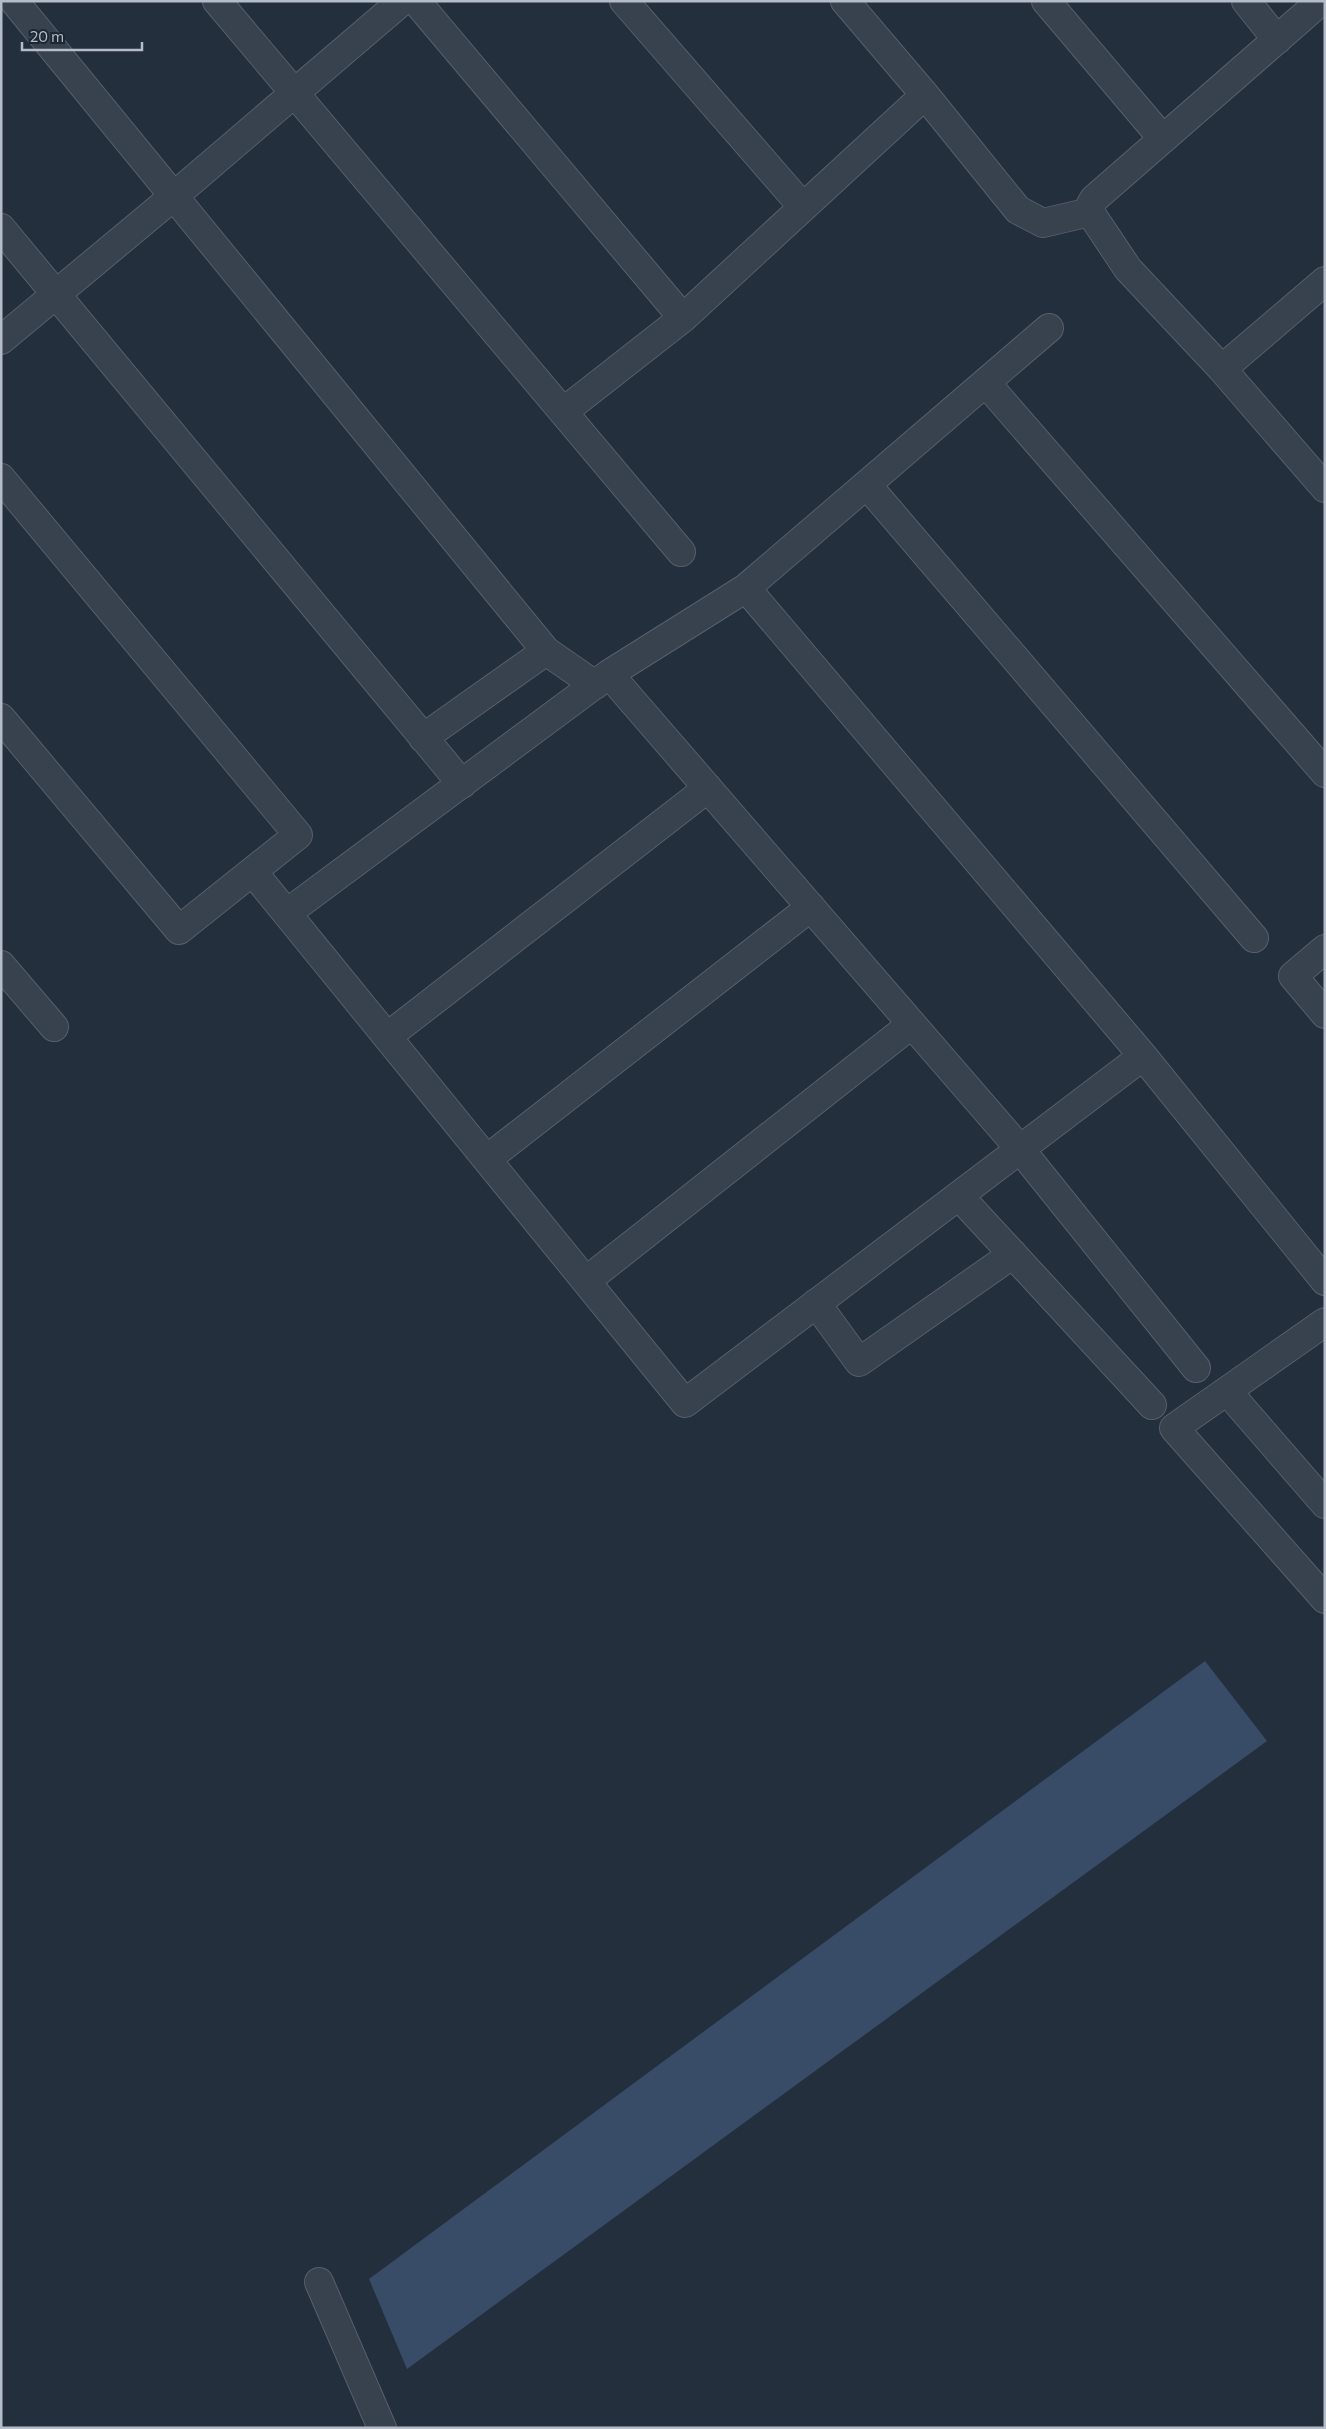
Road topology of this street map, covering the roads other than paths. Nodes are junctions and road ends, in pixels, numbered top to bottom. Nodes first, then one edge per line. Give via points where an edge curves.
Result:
1 (14, 1) edge
2 (217, 1) edge
3 (402, 1) edge
4 (416, 1) edge
5 (624, 1) edge
6 (845, 1) edge
7 (1046, 1) edge
8 (1246, 1) edge
9 (1321, 1) edge
10 (1277, 40) junction
11 (294, 92) junction
12 (925, 95) junction
13 (1163, 139) junction
14 (174, 196) junction
15 (803, 207) junction
16 (1090, 212) junction
17 (1, 228) edge
18 (1325, 281) edge
19 (56, 294) junction
20 (683, 318) junction
21 (1049, 328) dead end
22 (1, 340) edge
23 (1222, 369) junction
24 (986, 383) junction
25 (563, 412) junction
26 (1, 478) edge
27 (867, 484) junction
28 (1325, 488) edge
29 (680, 552) dead end
30 (746, 588) junction
31 (546, 651) junction
32 (602, 679) junction
33 (5, 729) edge
34 (423, 738) junction
35 (1325, 773) edge
36 (462, 784) junction
37 (708, 788) junction
38 (253, 872) junction
39 (811, 907) junction
40 (287, 914) junction
41 (1254, 938) dead end
42 (1325, 949) edge
43 (1, 964) edge
44 (1325, 1014) edge
45 (912, 1024) junction
46 (54, 1027) dead end
47 (388, 1036) junction
48 (1143, 1056) junction
49 (1020, 1149) junction
50 (487, 1159) junction
51 (959, 1196) junction
52 (1013, 1254) junction
53 (586, 1281) junction
54 (1325, 1281) edge
55 (816, 1303) junction
56 (1325, 1322) edge
57 (1196, 1368) dead end
58 (1227, 1391) junction
59 (1152, 1405) dead end
60 (1325, 1504) edge
61 (1325, 1599) edge
62 (319, 2282) dead end
63 (382, 2428) edge

1 - 14 street
2 - 11 street
3 - 11 street
4 - 20 street
5 - 15 street
6 - 12 street
7 - 13 street
8 - 10 street
9 - 10 street
10 - 13 street
11 - 14 street
11 - 25 street
12 - 15 street
12 - 16 street via 1018,210 1043,223
13 - 16 street via 1094,200
14 - 19 street
14 - 31 street
15 - 20 street
16 - 23 street via 1128,269
17 - 19 street
18 - 23 street
19 - 22 street
19 - 34 street
20 - 25 street
21 - 24 street
23 - 28 street
24 - 27 street
24 - 35 street
25 - 29 street
26 - 38 street via 298,835
27 - 30 street
27 - 41 street
30 - 32 street
30 - 48 street
31 - 32 street
31 - 34 street
32 - 36 street
32 - 37 street
33 - 38 street via 179,930
34 - 36 street
36 - 40 street
37 - 39 street
37 - 47 street
38 - 40 street
39 - 45 street
39 - 50 street
40 - 47 street
42 - 44 street via 1293,976
43 - 46 street
45 - 49 street
45 - 53 street
47 - 50 street
48 - 49 street
48 - 54 street
49 - 51 street
49 - 57 street
50 - 53 street
51 - 52 street
51 - 55 street
52 - 55 street via 860,1362
52 - 59 street
53 - 55 street via 685,1402
56 - 58 street
58 - 60 street
58 - 61 street via 1174,1428
62 - 63 street

